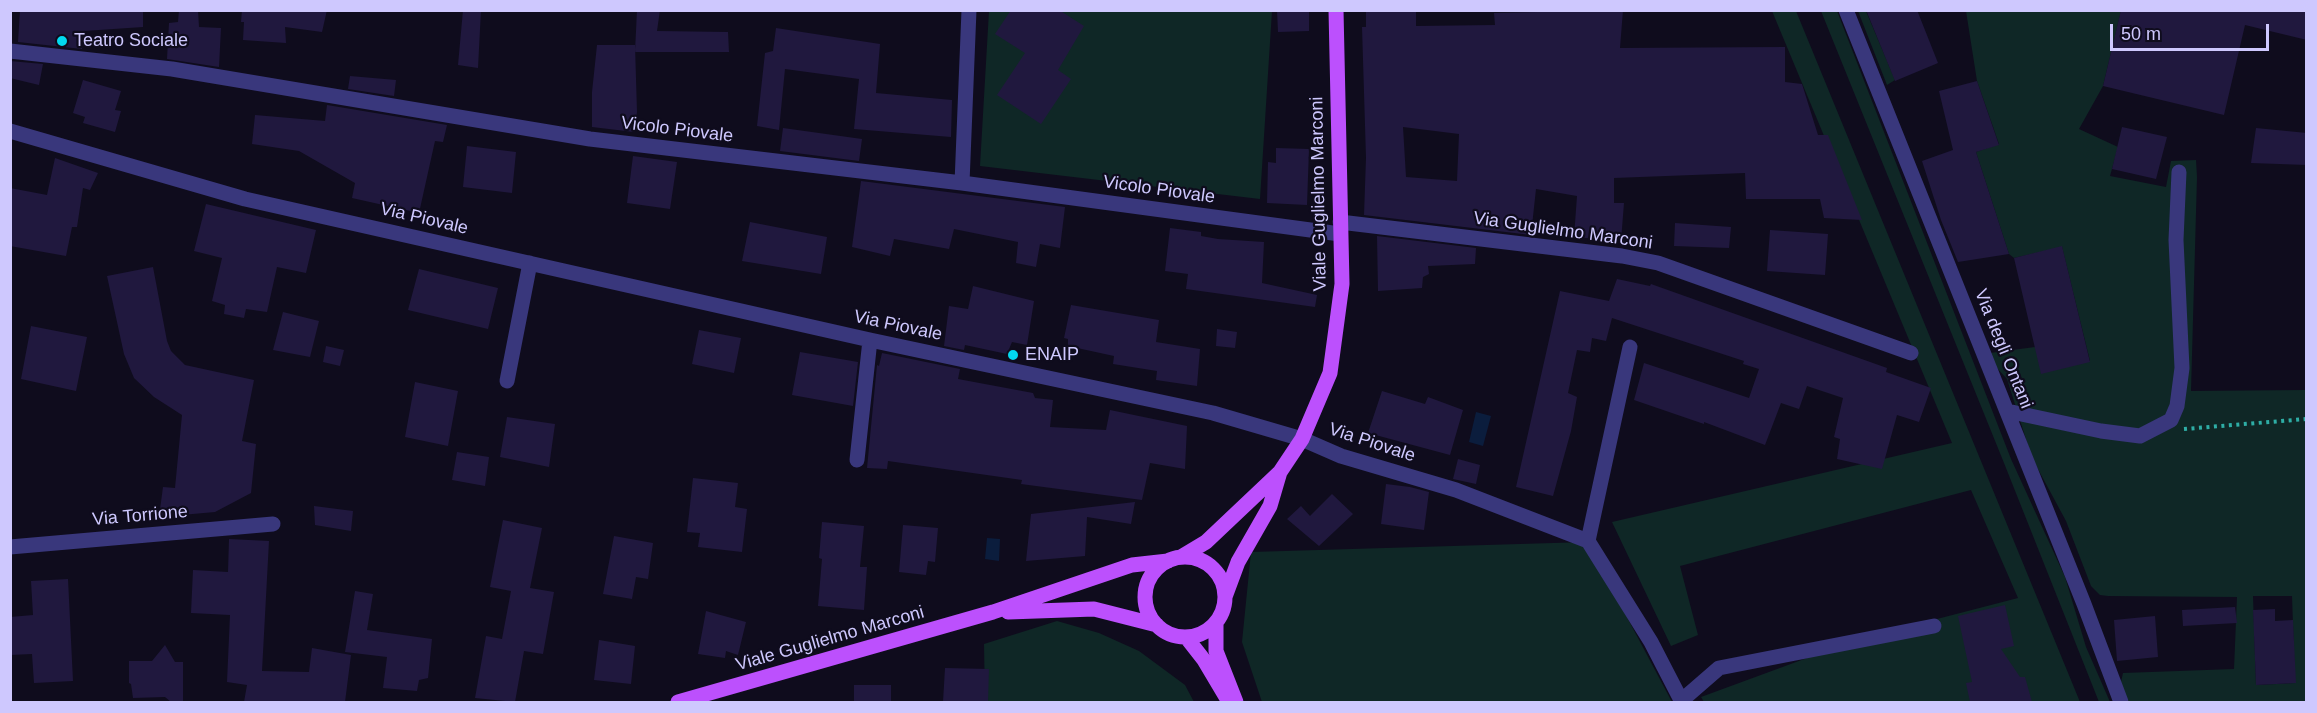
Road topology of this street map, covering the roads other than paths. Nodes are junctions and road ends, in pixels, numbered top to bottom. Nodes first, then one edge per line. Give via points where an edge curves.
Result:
1 (969, 10) edge
2 (1336, 10) edge
3 (1846, 10) edge
4 (10, 51) edge
5 (10, 131) edge
6 (2179, 172) dead end
7 (962, 183) junction
8 (1340, 228) junction
9 (530, 263) junction
10 (870, 340) junction
11 (1630, 347) dead end
12 (1911, 353) dead end
13 (507, 381) dead end
14 (2007, 411) junction
15 (1302, 439) junction
16 (857, 460) dead end
17 (1280, 472) junction
18 (273, 524) dead end
19 (1588, 541) junction
20 (10, 547) edge
21 (1174, 559) junction
22 (1226, 597) junction
23 (993, 612) junction
24 (1216, 623) junction
25 (1157, 626) junction
26 (1934, 626) dead end
27 (1186, 638) junction
28 (678, 702) edge
29 (1230, 702) edge
30 (1236, 702) edge
31 (1681, 702) edge
32 (2121, 702) edge

1 - 7 street
2 - 8 main road, Viale Guglielmo Marconi
3 - 14 street, Via degli Ontani
4 - 7 street, Vicolo Piovale via 172,69 590,139
5 - 9 street, Via Piovale via 245,199
6 - 14 street via 2176,240 2182,368 2171,420 2140,436
7 - 8 street, Vicolo Piovale
8 - 12 street, Via Guglielmo Marconi via 1622,256 1658,263
8 - 15 main road, Viale Guglielmo Marconi via 1342,284 1330,373
9 - 10 street, Via Piovale
9 - 13 street
10 - 15 street, Via Piovale via 1213,413
10 - 16 street
11 - 19 street
14 - 32 street, Via degli Ontani
15 - 17 main road, Viale Guglielmo Marconi
15 - 19 street, Via Piovale via 1341,456 1456,490
17 - 21 main road, Viale Guglielmo Marconi via 1206,542
17 - 22 main road, Viale Guglielmo Marconi via 1270,506 1238,562
18 - 20 street, Via Torrione
19 - 31 street via 1651,642
21 - 22 main road via 1195,558 1212,568
21 - 23 main road, Viale Guglielmo Marconi via 1132,565
21 - 25 main road via 1157,568 1145,590 1145,603
22 - 24 main road
23 - 25 main road, Viale Guglielmo Marconi via 1094,609
23 - 28 main road, Viale Guglielmo Marconi
24 - 27 main road via 1208,631
24 - 30 main road via 1216,651
25 - 27 main road
26 - 31 street via 1719,668
27 - 29 main road

